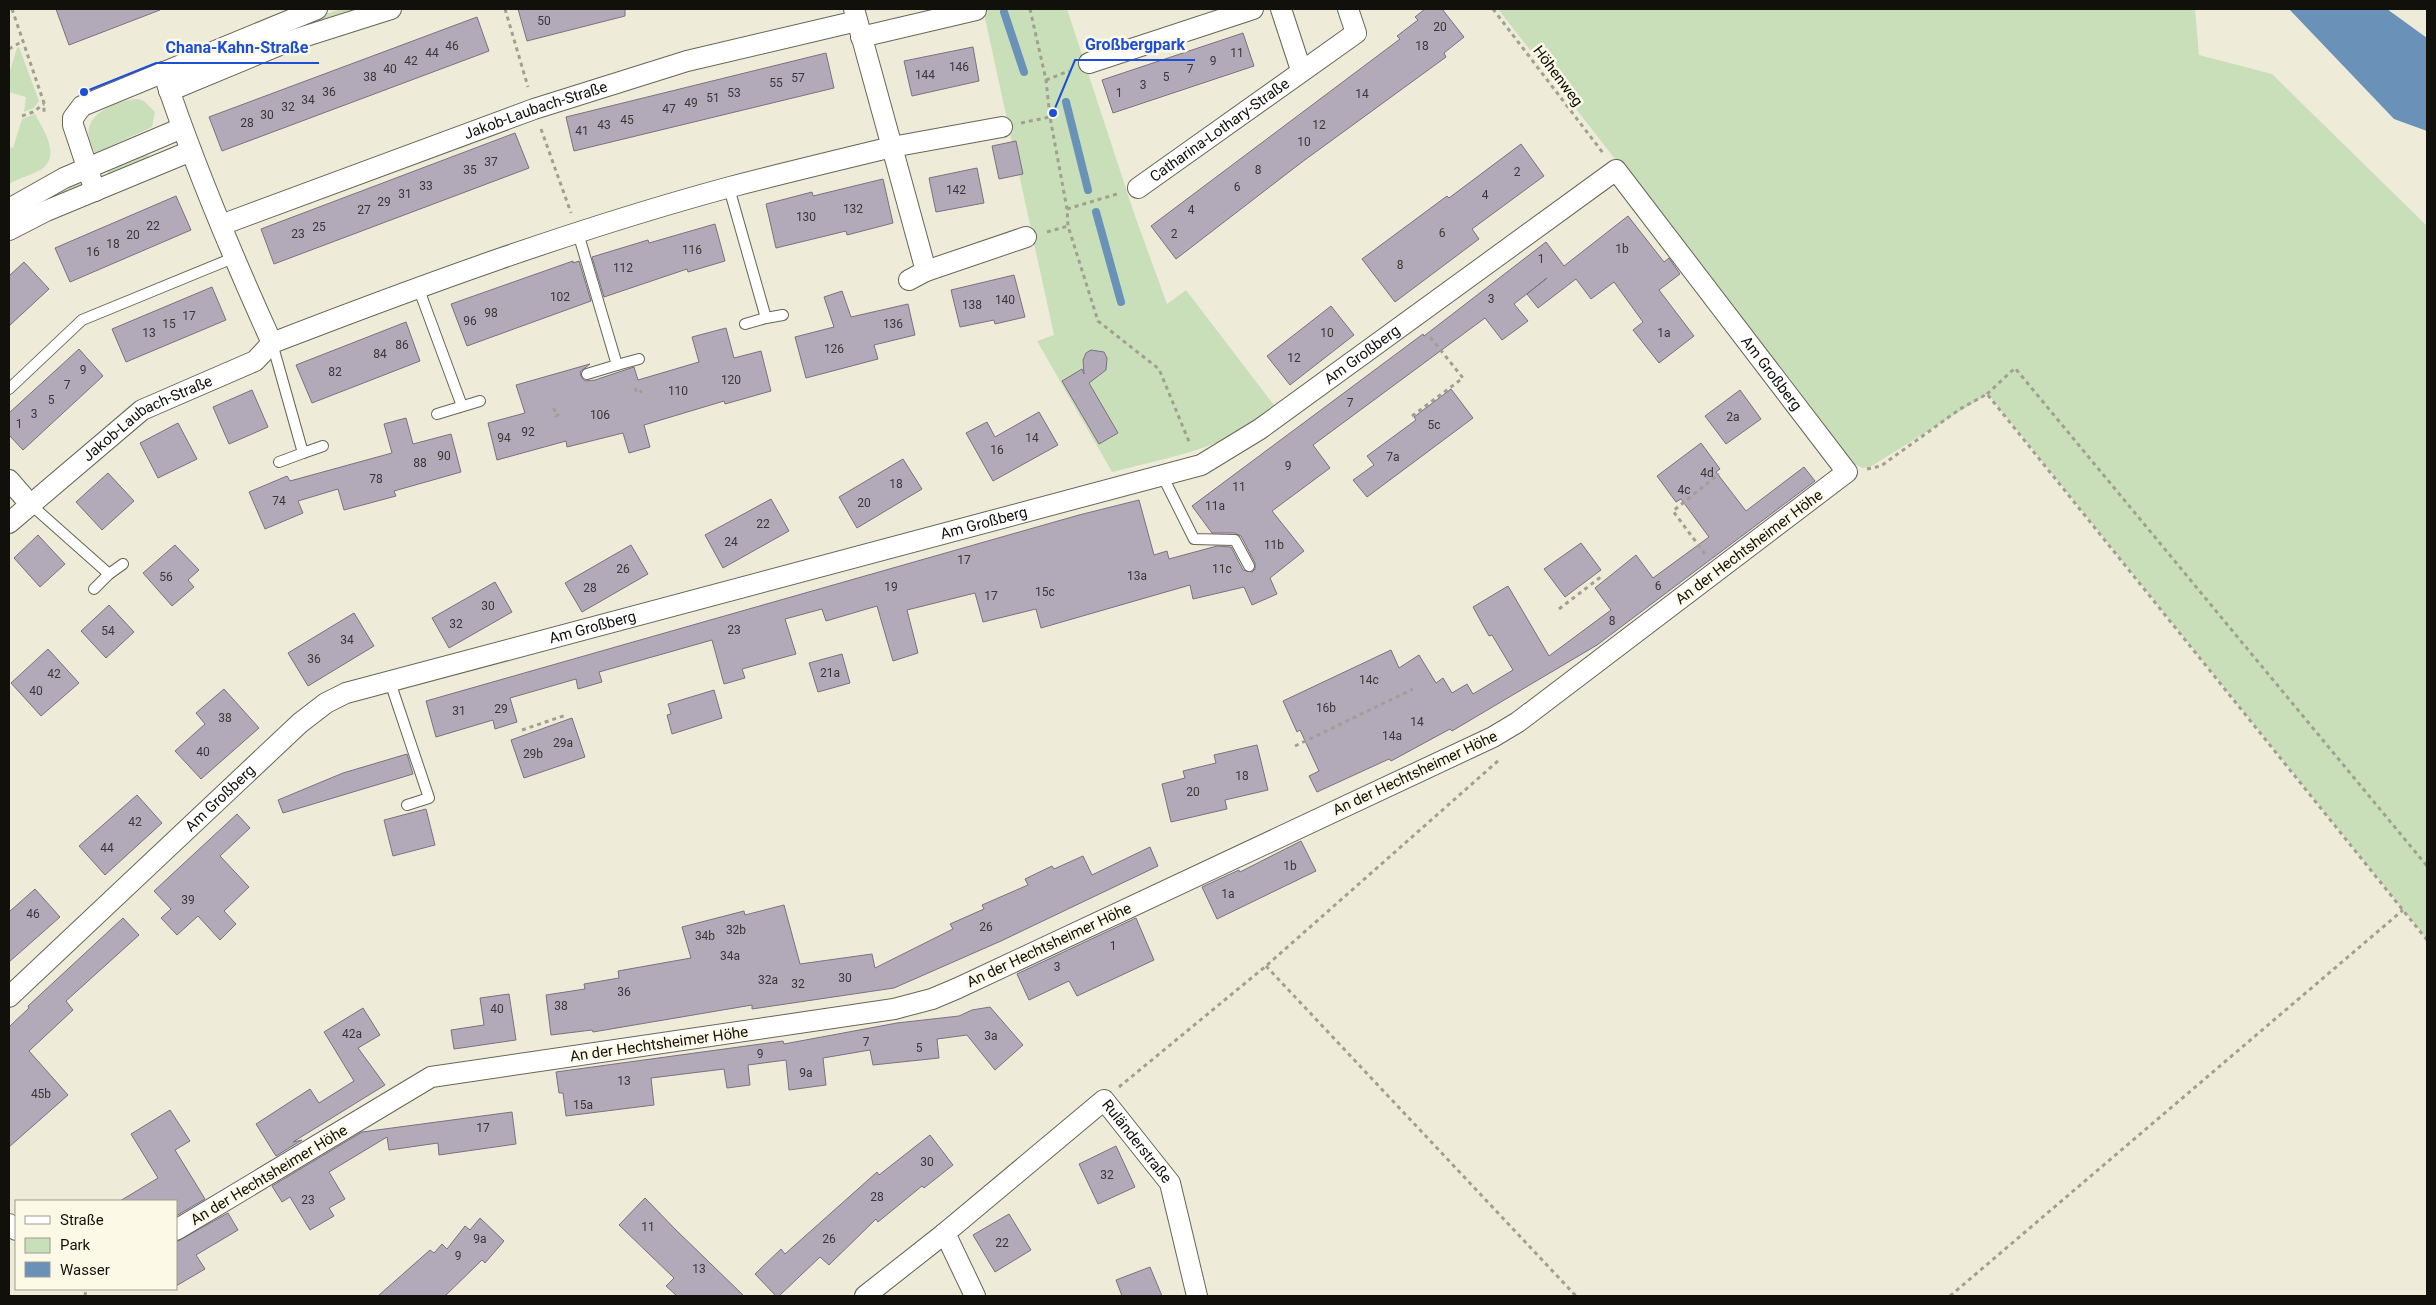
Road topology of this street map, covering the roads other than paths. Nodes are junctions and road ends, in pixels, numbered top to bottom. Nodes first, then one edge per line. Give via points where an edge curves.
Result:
1 (317, 9) edge
2 (391, 9) edge
3 (1253, 9) edge
4 (1280, 9) edge
5 (1348, 9) edge
6 (976, 10) dead end
7 (276, 16) edge
8 (857, 22) edge
9 (287, 42) junction
10 (1089, 63) dead end
11 (1301, 70) junction
12 (166, 82) junction
13 (182, 128) junction
14 (1002, 128) road end
15 (892, 147) junction
16 (191, 151) junction
17 (87, 168) junction
18 (729, 188) junction
19 (1138, 188) road end
20 (95, 191) junction
21 (9, 209) edge
22 (221, 225) junction
23 (9, 230) edge
24 (578, 234) junction
25 (1026, 237) dead end
26 (233, 258) junction
27 (418, 287) junction
28 (783, 315) dead end
29 (766, 318) junction
30 (745, 324) dead end
31 (272, 344) junction
32 (639, 359) dead end
33 (617, 365) junction
34 (587, 374) dead end
35 (9, 389) edge
36 (480, 401) dead end
37 (462, 406) junction
38 (436, 414) dead end
39 (323, 446) dead end
40 (303, 453) junction
41 (279, 462) dead end
42 (1847, 472) joint
43 (1162, 475) junction
44 (9, 480) edge
45 (29, 503) junction
46 (9, 523) edge
47 (123, 564) dead end
48 (1250, 566) dead end
49 (109, 574) junction
50 (94, 589) dead end
51 (390, 682) junction
52 (407, 805) dead end
53 (9, 997) edge
54 (178, 1229) edge
55 (945, 1233) junction
56 (864, 1296) edge
57 (975, 1296) edge
58 (1196, 1296) edge

1 - 7 street
2 - 9 street
3 - 10 street
4 - 11 street, Catharina-Lothary-Straße
5 - 11 street, Catharina-Lothary-Straße via 1356,33
6 - 8 street, Jakob-Laubach-Straße
7 - 9 street
7 - 12 street
8 - 15 street
8 - 22 street, Jakob-Laubach-Straße via 687,61 534,109
9 - 12 street
11 - 19 street, Catharina-Lothary-Straße
12 - 13 street
12 - 17 street via 82,106 78,110 73,125
13 - 16 street
13 - 17 street
14 - 15 street, Jakob-Laubach-Straße
15 - 18 street, Jakob-Laubach-Straße
15 - 25 street via 917,275
16 - 20 street
16 - 22 street
17 - 20 street
17 - 21 street
18 - 24 street, Jakob-Laubach-Straße
18 - 29 lane
20 - 23 street
22 - 26 street
24 - 27 street, Jakob-Laubach-Straße
24 - 33 lane
26 - 31 street
26 - 35 lane via 82,320
27 - 31 street, Jakob-Laubach-Straße
27 - 37 lane
28 - 29 lane
29 - 30 lane
31 - 40 lane
31 - 45 street, Jakob-Laubach-Straße via 254,361 142,410
32 - 33 lane
33 - 34 lane
36 - 37 lane
37 - 38 lane
39 - 40 lane
40 - 41 lane
42 - 43 street, Am Großberg via 1616,170 1260,429 1200,465
42 - 54 street, An der Hechtsheimer Höhe via 1518,722 1493,737 932,999 894,1009 431,1077
43 - 48 lane via 1194,539 1236,540
43 - 51 street, Am Großberg
44 - 45 street
45 - 46 street, Jakob-Laubach-Straße
45 - 49 lane
47 - 49 lane
49 - 50 lane
51 - 52 lane via 429,798
51 - 53 street, Am Großberg via 346,693 326,703 300,723
55 - 56 street, Ruländerstraße
55 - 57 street
55 - 58 street, Ruländerstraße via 1104,1100 1170,1183

